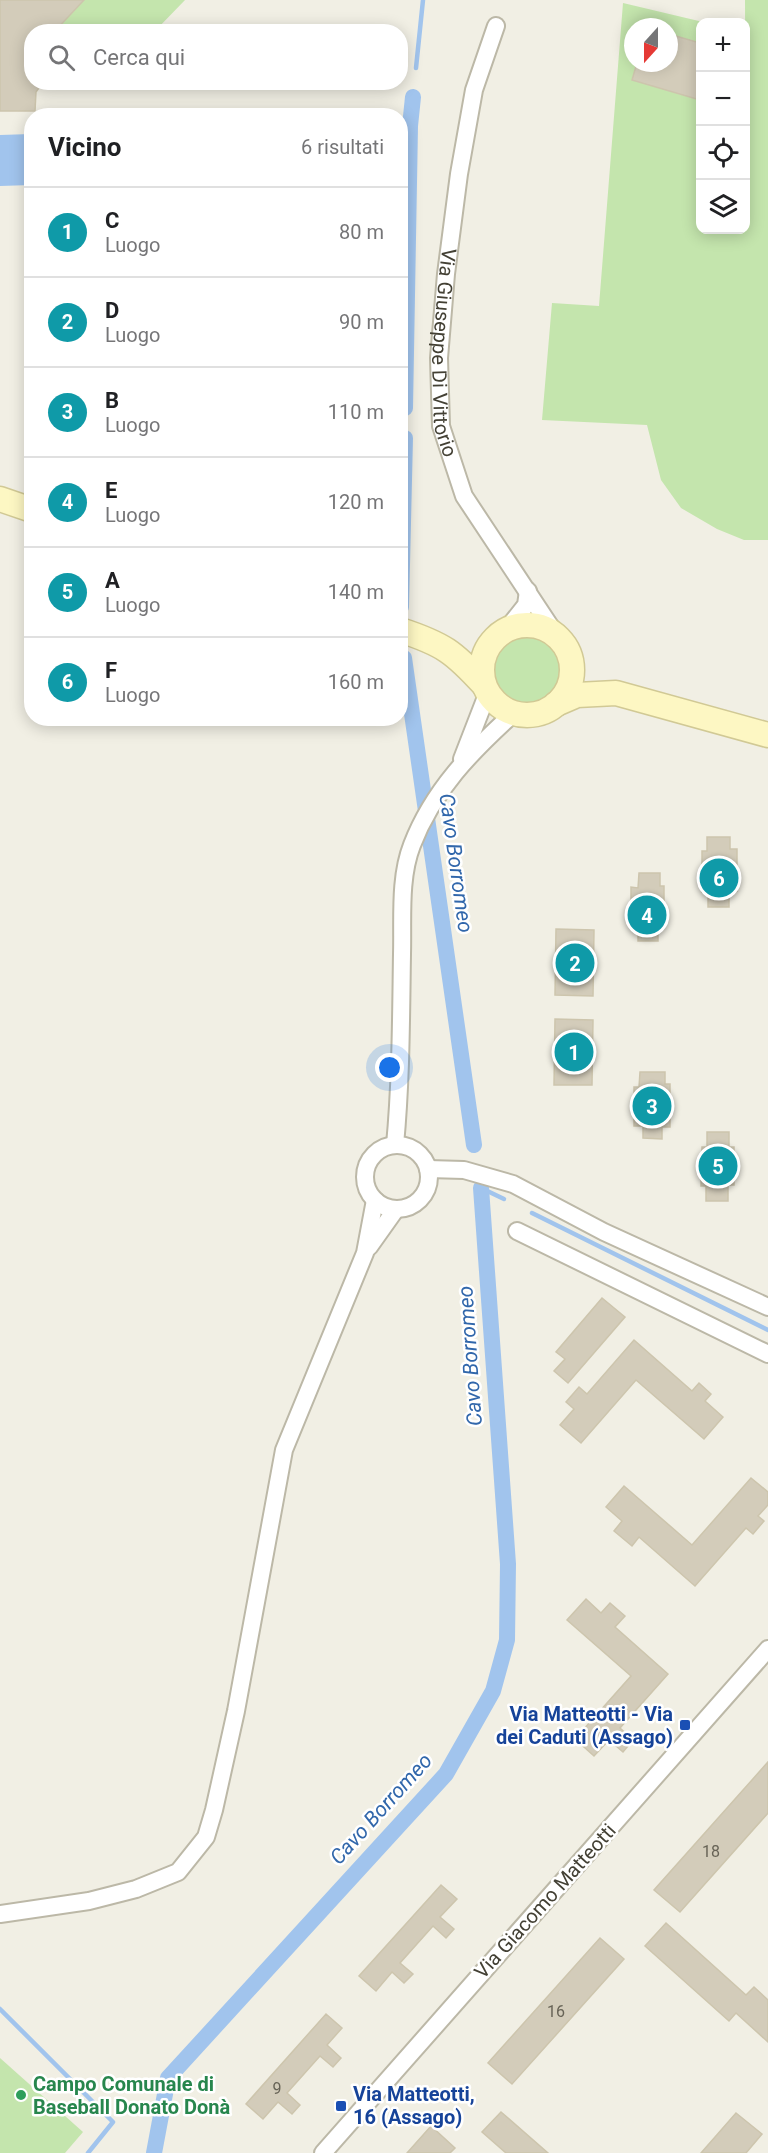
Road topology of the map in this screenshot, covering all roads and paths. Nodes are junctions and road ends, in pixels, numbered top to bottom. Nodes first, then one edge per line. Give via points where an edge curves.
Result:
1 (496, 26) dead end
2 (0, 499) edge
3 (24, 507) edge
4 (528, 591) junction
5 (502, 632) junction
6 (408, 633) edge
7 (436, 642) junction
8 (563, 645) junction
9 (486, 689) junction
10 (616, 693) junction
11 (556, 704) junction
12 (514, 713) junction
13 (768, 735) edge
14 (461, 763) junction
15 (395, 1145) junction
16 (428, 1169) junction
17 (375, 1200) junction
18 (396, 1209) junction
19 (517, 1232) dead end
20 (365, 1253) junction
21 (768, 1307) edge
22 (768, 1354) edge
23 (768, 1649) edge
24 (0, 1914) edge
25 (323, 2153) edge

1 - 4 street, Via Giuseppe Di Vittorio via 474,90 459,174 439,358 441,426 464,496
2 - 3 main road
4 - 5 street via 526,605
4 - 8 street, Via Giuseppe Di Vittorio
5 - 7 main road via 466,642
5 - 8 main road via 531,625
5 - 9 main road via 484,655
6 - 7 main road
7 - 9 main road via 456,654
8 - 10 main road
8 - 11 main road via 571,681
9 - 12 main road via 498,705
9 - 14 street
10 - 11 main road via 577,696
10 - 13 main road
11 - 12 main road via 538,714
12 - 14 street
14 - 15 street via 412,844 404,891
15 - 16 street via 416,1151
15 - 17 street via 376,1153 365,1171 365,1182
16 - 18 street via 422,1197
16 - 21 street via 464,1170 513,1184 604,1232
17 - 18 street
17 - 20 street
18 - 20 street
19 - 22 street
20 - 24 street via 284,1450 236,1711 206,1837 178,1872 136,1889 89,1901
23 - 25 street, Via Giacomo Matteotti

